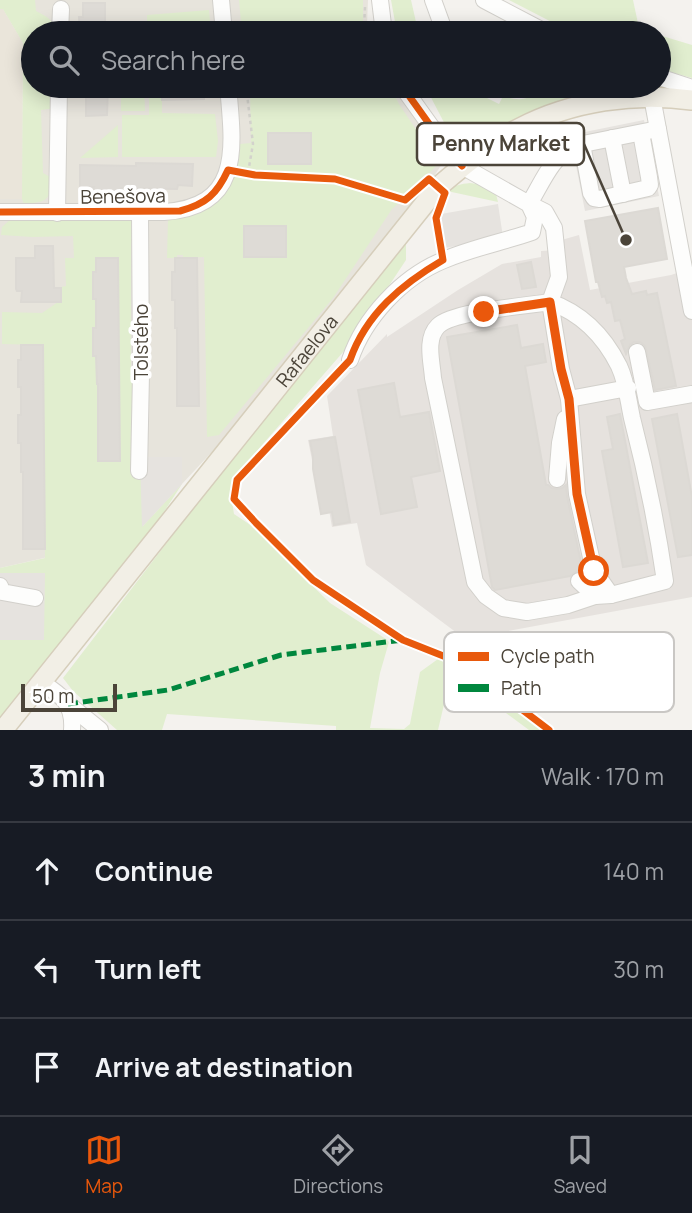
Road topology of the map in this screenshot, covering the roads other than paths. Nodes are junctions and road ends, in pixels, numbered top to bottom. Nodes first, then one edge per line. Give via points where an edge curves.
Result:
1 (221, 0) edge
2 (380, 0) edge
3 (433, 0) edge
4 (484, 0) edge
5 (61, 9) dead end
6 (60, 21) edge
7 (223, 21) edge
8 (383, 21) edge
9 (441, 21) edge
10 (524, 21) edge
11 (671, 81) edge
12 (692, 88) edge
13 (60, 98) edge
14 (229, 98) edge
15 (410, 98) edge
16 (642, 98) edge
17 (652, 98) edge
18 (665, 98) edge
19 (692, 100) edge
20 (650, 131) junction
21 (612, 138) junction
22 (582, 144) junction
23 (462, 166) junction
24 (623, 194) junction
25 (530, 204) junction
26 (0, 212) edge
27 (141, 212) junction
28 (57, 213) junction
29 (550, 302) junction
30 (692, 311) edge
31 (636, 352) dead end
32 (350, 360) dead end
33 (628, 388) junction
34 (692, 394) edge
35 (569, 399) junction
36 (139, 471) dead end
37 (557, 479) dead end
38 (579, 581) dead end
39 (0, 586) edge
40 (603, 596) junction
41 (35, 598) dead end
42 (41, 681) junction
43 (68, 705) junction
44 (4, 730) edge
45 (72, 730) edge
46 (100, 730) edge

1 - 7 street
2 - 8 street
3 - 9 street
4 - 10 street
5 - 6 street
11 - 12 street
13 - 28 street
14 - 27 street, Benešova via 232,158 211,197 180,211
15 - 23 street
16 - 23 main road, Rafaelova via 565,110 519,128
17 - 20 street
18 - 19 main road, Rafaelova
20 - 21 street
20 - 24 street via 650,185
20 - 30 street
21 - 22 street
21 - 24 street
22 - 24 street via 594,198
22 - 25 street via 562,152
23 - 25 street
23 - 42 main road, Rafaelova via 438,187
25 - 29 street via 545,212 554,228 559,277
25 - 32 street via 535,217 532,233 443,260 417,275 369,322
26 - 28 street, Benešova
27 - 28 street, Benešova
27 - 36 street, Tolstého
29 - 33 street via 580,317 598,333
29 - 35 street
29 - 40 street via 477,319 456,317 437,327 430,344 433,378 475,582 503,608 510,602 527,612
31 - 34 street via 647,402
33 - 35 street
33 - 40 street via 630,423 648,483 665,582
35 - 37 street
35 - 40 street via 577,494
38 - 40 street
39 - 41 street via 2,592
42 - 43 street
42 - 44 main road, Rafaelova
43 - 45 street
43 - 46 street

